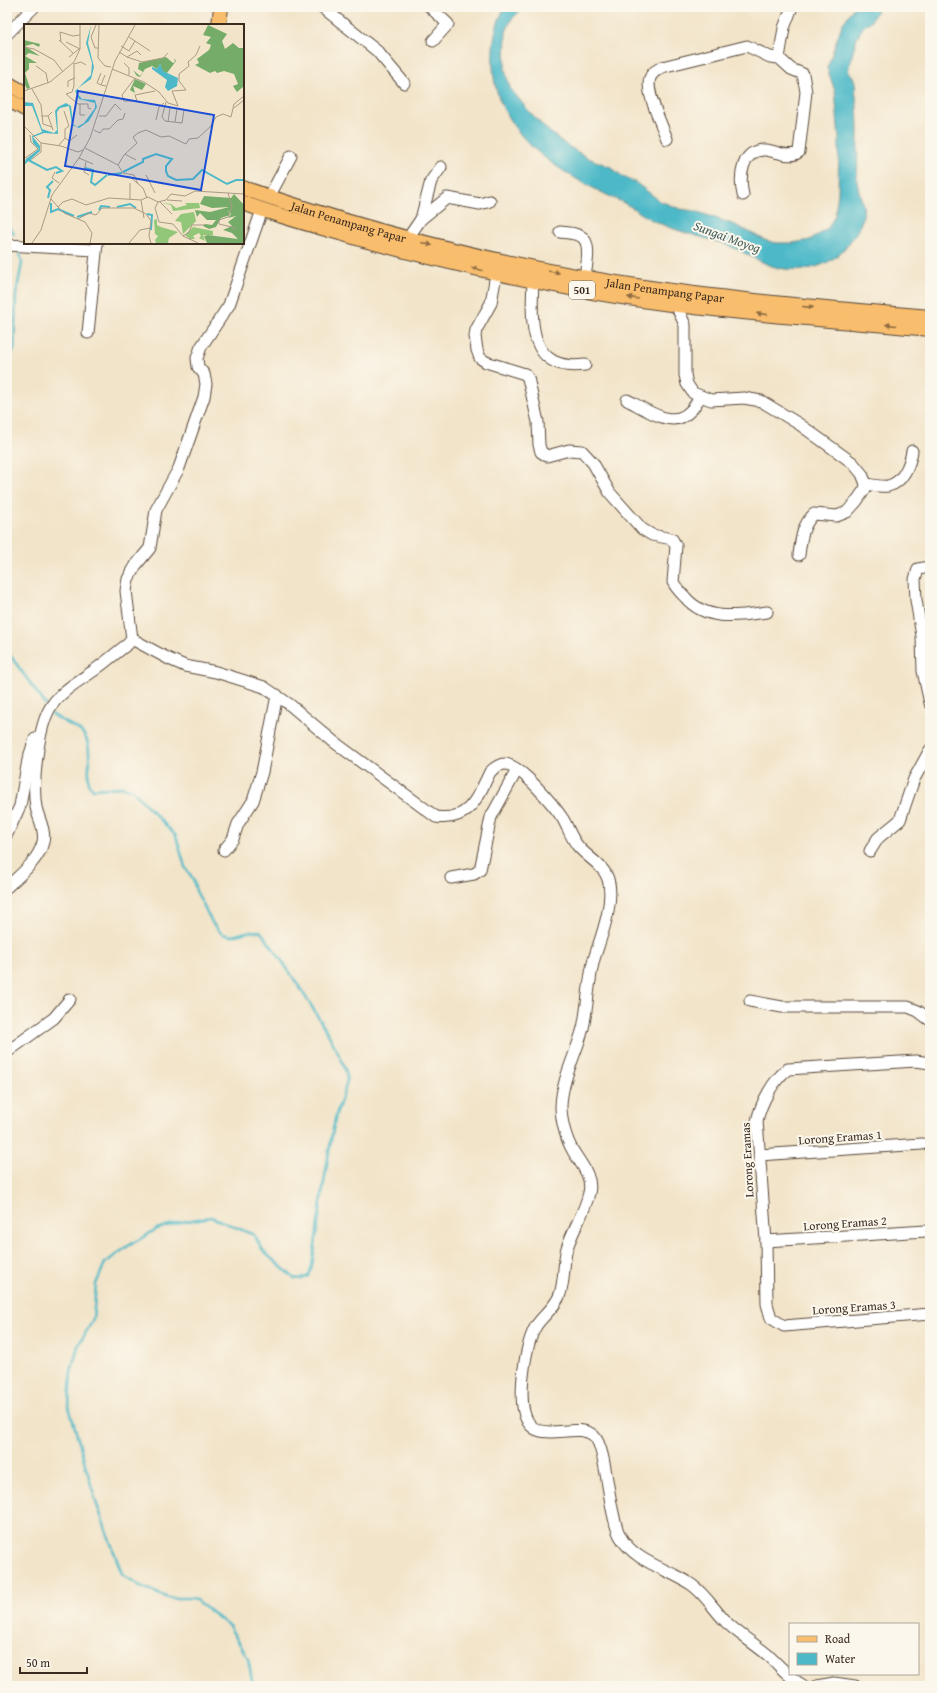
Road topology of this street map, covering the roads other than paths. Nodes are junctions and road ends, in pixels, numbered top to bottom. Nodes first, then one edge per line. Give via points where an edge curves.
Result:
1 (34, 7) edge
2 (221, 7) edge
3 (322, 7) edge
4 (430, 7) edge
5 (792, 7) edge
6 (219, 24) edge
7 (7, 34) edge
8 (433, 41) dead end
9 (779, 58) junction
10 (7, 83) edge
11 (404, 83) dead end
12 (24, 92) edge
13 (7, 100) edge
14 (24, 108) edge
15 (667, 139) dead end
16 (291, 156) dead end
17 (441, 167) dead end
18 (244, 188) edge
19 (743, 195) dead end
20 (269, 197) junction
21 (490, 201) dead end
22 (244, 203) edge
23 (262, 210) junction
24 (421, 219) junction
25 (560, 232) dead end
26 (408, 238) junction
27 (7, 245) edge
28 (96, 246) edge
29 (496, 274) junction
30 (586, 277) junction
31 (533, 281) junction
32 (676, 305) junction
33 (930, 317) edge
34 (930, 329) edge
35 (88, 333) dead end
36 (585, 365) dead end
37 (700, 397) junction
38 (627, 400) dead end
39 (912, 451) dead end
40 (866, 484) junction
41 (799, 555) dead end
42 (930, 567) edge
43 (767, 612) dead end
44 (132, 639) junction
45 (277, 695) junction
46 (930, 703) edge
47 (45, 721) junction
48 (930, 750) edge
49 (517, 770) junction
50 (24, 791) junction
51 (36, 807) junction
52 (7, 834) edge
53 (224, 850) dead end
54 (870, 851) dead end
55 (451, 878) dead end
56 (7, 887) edge
57 (70, 1000) dead end
58 (750, 1001) dead end
59 (930, 1020) edge
60 (7, 1052) edge
61 (930, 1063) edge
62 (922, 1144) dead end
63 (759, 1155) junction
64 (926, 1231) dead end
65 (766, 1241) junction
66 (930, 1314) edge
67 (780, 1325) joint
68 (804, 1686) edge
69 (817, 1686) edge
70 (854, 1686) edge

1 - 7 street
2 - 6 main road
3 - 11 street via 377,51
4 - 8 street via 448,24
5 - 9 street via 784,28
9 - 15 street via 770,57 747,46 669,64 655,70 649,84
9 - 19 street via 791,69 803,74 805,79 806,92 799,152 792,155 766,150 753,153 744,163 741,172
10 - 12 main road
13 - 14 main road
16 - 20 street
17 - 24 street via 431,181
18 - 20 main road, Jalan Penampang Papar / 501
20 - 26 main road, Jalan Penampang Papar / 501
21 - 24 street via 480,204 447,198
22 - 23 main road, Jalan Penampang Papar / 501
29 -> 23 main road, Jalan Penampang Papar / 501 via 399,250
23 - 44 street via 229,305 201,347 197,358 206,384 204,397 179,468 156,510 150,548 128,579 126,590
24 - 26 street
25 - 30 street via 585,239
26 -> 30 main road, Jalan Penampang Papar / 501 via 470,255
27 - 28 street
28 - 35 street
29 - 31 main road, Jalan Penampang Papar / 501
29 - 43 street via 491,303 476,330 477,350 480,358 486,362 526,374 538,422 541,452 548,456 569,450 582,451 593,463 610,493 638,524 652,535 672,539 676,546 673,582 691,603 705,612 724,616
30 -> 33 main road, Jalan Penampang Papar / 501 via 773,304
32 -> 31 main road, Jalan Penampang Papar / 501
31 - 36 street via 532,328 540,348 548,358 561,364 572,367
34 -> 32 main road, Jalan Penampang Papar / 501
32 - 37 street via 685,325 687,384 693,393
37 - 38 street via 689,413 676,419 667,419
37 - 40 street via 711,400 744,398 767,404 853,463
39 - 40 street via 906,471 898,480 887,486
40 - 41 street via 856,502 842,515 818,513 810,517 804,526
42 - 46 street via 918,569 915,579 922,636 923,671
44 - 45 street via 185,666 242,680 264,687
44 - 47 street via 56,701
45 - 49 street via 334,742 436,817 452,817 475,803 494,768 508,764
45 - 53 street via 262,772 253,801 238,824 233,839
47 - 50 street via 39,729 28,760
47 - 51 street via 38,751
48 - 54 street via 914,779 900,820 878,838
49 - 55 street via 490,817 480,870 474,874
49 - 68 street via 555,808 578,847 607,876 609,889 608,907 592,969 584,1024 569,1066 561,1103 561,1115 568,1140 586,1171 590,1191 567,1249 560,1297 537,1324 532,1334 525,1365 525,1415 530,1425 538,1430 590,1433 596,1438 602,1456 612,1515 626,1546 647,1561 691,1585 728,1623 796,1682
50 - 51 street
50 - 52 street
51 - 56 street via 42,824 44,842 32,862
57 - 60 street via 54,1018
58 - 59 street via 782,1007 908,1008 918,1010
61 - 63 street, Lorong Eramas via 916,1061 788,1069 775,1083 759,1113
62 - 63 street, Lorong Eramas 1
63 - 65 street, Lorong Eramas
64 - 65 street, Lorong Eramas 2
65 - 67 street, Lorong Eramas via 768,1310 771,1318
66 - 67 street, Lorong Eramas 3
69 - 70 street via 834,1683

